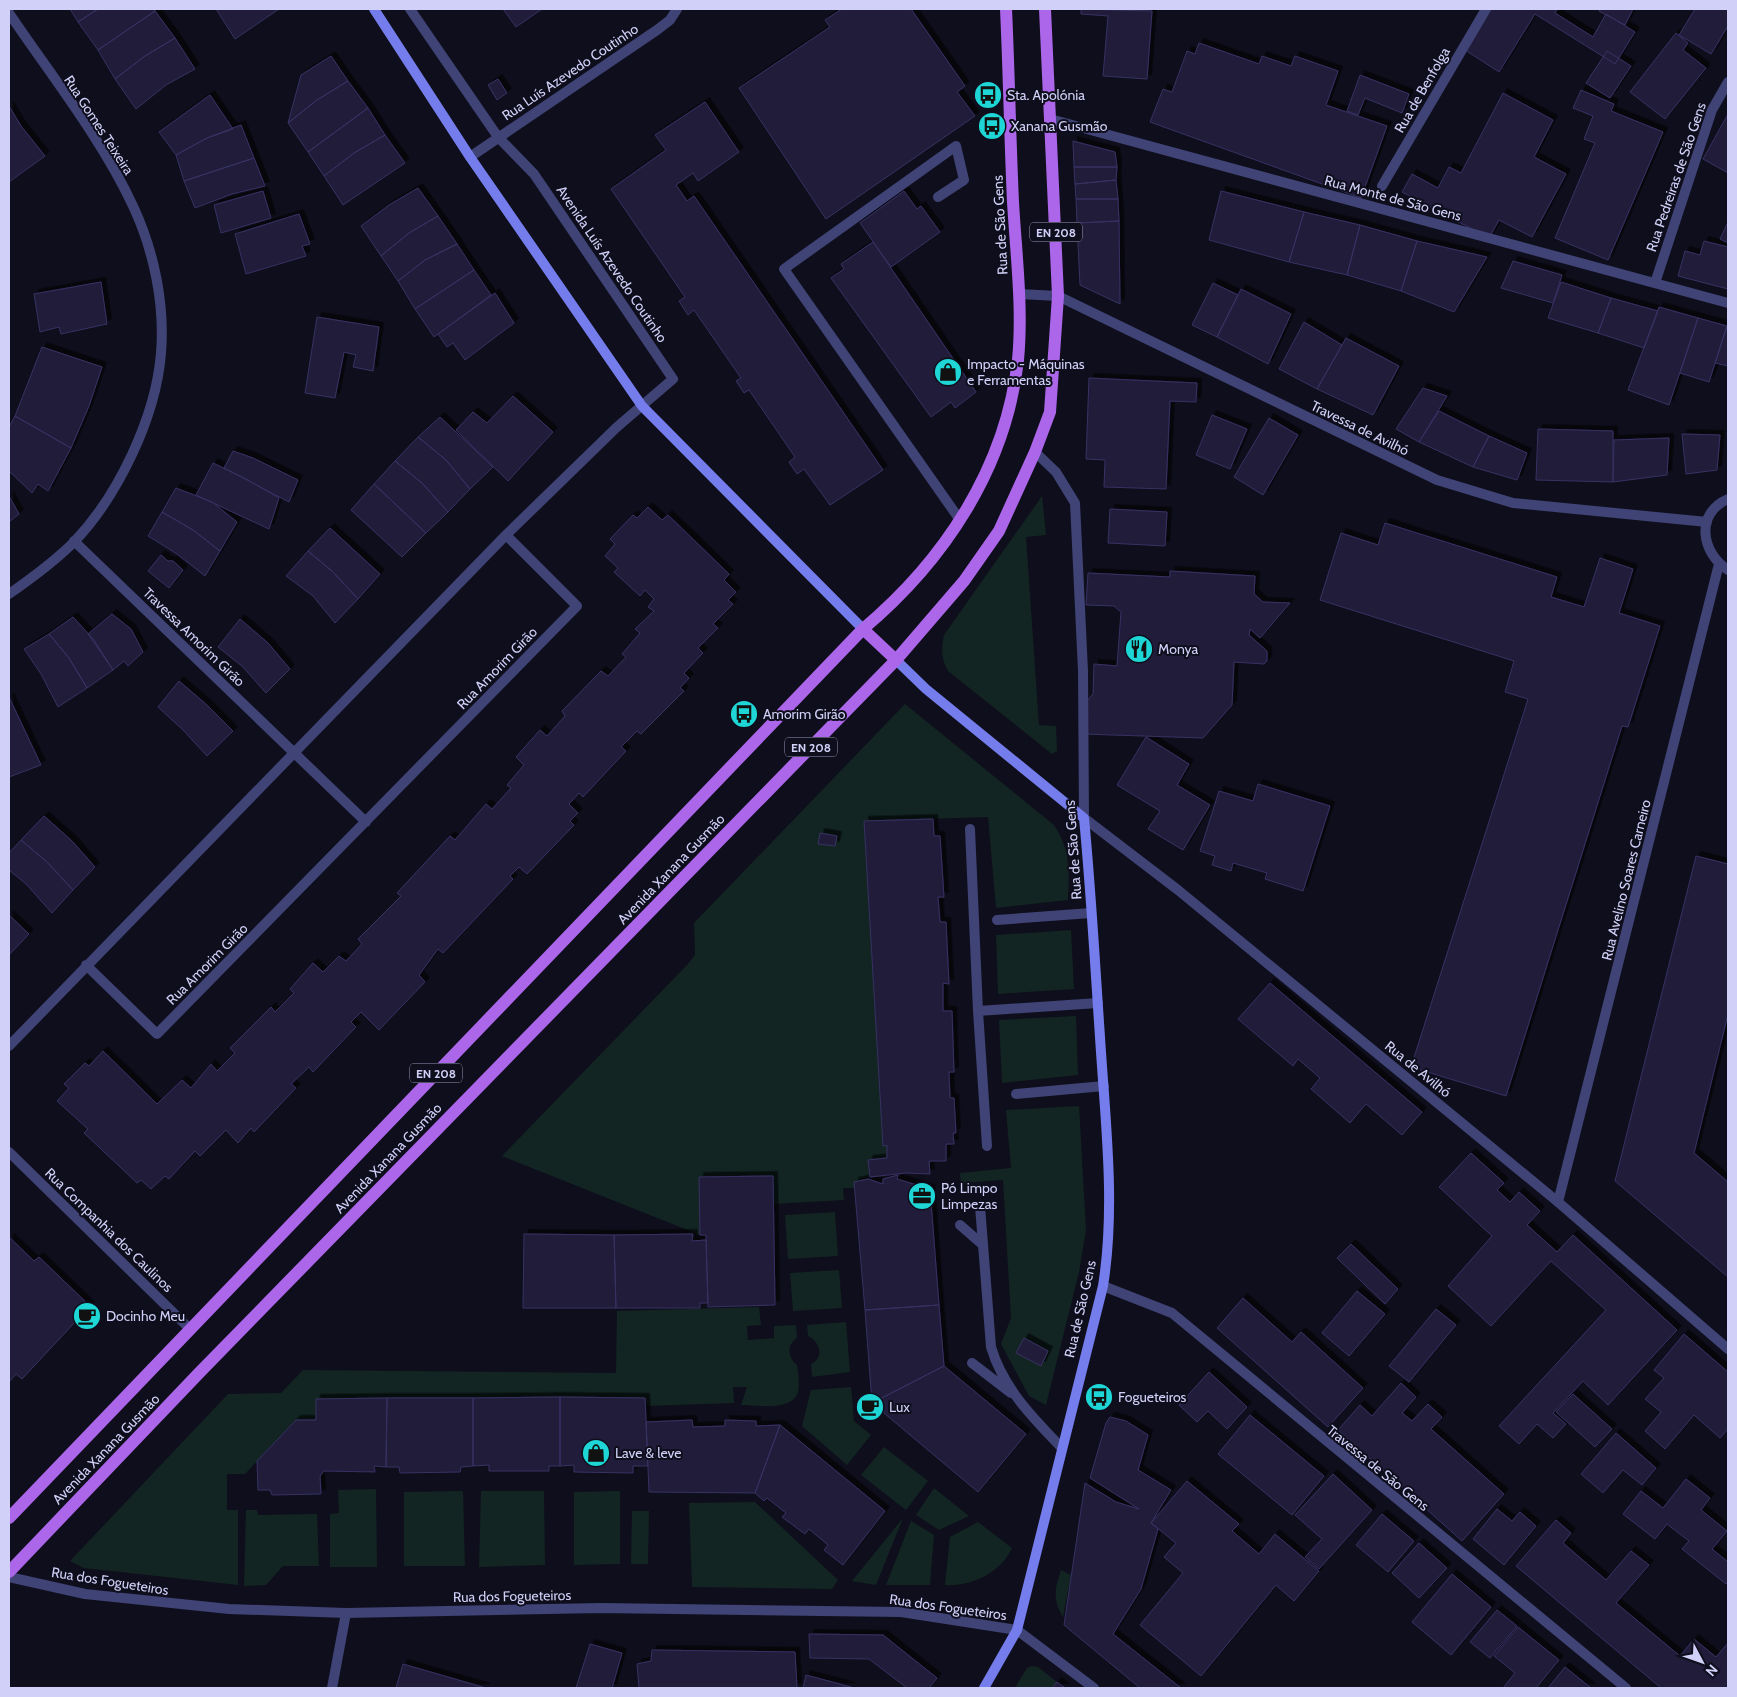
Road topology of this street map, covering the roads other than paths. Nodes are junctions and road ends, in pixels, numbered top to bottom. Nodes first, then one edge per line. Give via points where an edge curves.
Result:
1 (374, 9) edge
2 (410, 9) edge
3 (677, 9) edge
4 (1006, 9) edge
5 (1045, 9) edge
6 (1486, 9) edge
7 (9, 13) edge
8 (1728, 82) edge
9 (1050, 119) junction
10 (498, 137) junction
11 (470, 157) junction
12 (1382, 186) dead end
13 (938, 198) dead end
14 (1655, 283) junction
15 (1019, 294) junction
16 (1058, 296) junction
17 (1728, 303) edge
18 (642, 406) junction
19 (1001, 437) joint
20 (1035, 452) junction
21 (1728, 499) edge
22 (960, 520) junction
23 (1707, 522) junction
24 (506, 535) junction
25 (74, 541) junction
26 (1719, 564) junction
27 (1728, 570) edge
28 (9, 594) edge
29 (863, 629) junction
30 (896, 660) junction
31 (294, 753) junction
32 (1084, 818) junction
33 (366, 822) junction
34 (970, 829) dead end
35 (1091, 912) junction
36 (997, 920) dead end
37 (86, 965) junction
38 (1098, 1003) junction
39 (978, 1011) junction
40 (9, 1046) edge
41 (1104, 1086) junction
42 (1016, 1094) dead end
43 (987, 1146) dead end
44 (9, 1152) edge
45 (1558, 1202) junction
46 (980, 1206) dead end
47 (960, 1225) dead end
48 (983, 1245) junction
49 (1102, 1286) junction
50 (190, 1328) junction
51 (1728, 1349) edge
52 (972, 1363) dead end
53 (1015, 1396) junction
54 (1062, 1448) junction
55 (9, 1518) edge
56 (9, 1572) edge
57 (9, 1577) edge
58 (346, 1613) junction
59 (1016, 1630) junction
60 (332, 1688) edge
61 (984, 1688) edge
62 (1094, 1688) edge
63 (1626, 1688) edge

1 - 11 main road
2 - 10 street, Avenida Luís Azevedo Coutinho
3 - 10 street, Rua Luís Azevedo Coutinho via 670,20 657,30
4 - 15 main road, Rua de São Gens / EN 208
5 - 9 main road, EN 208
6 - 12 street, Rua de Benfolga
7 - 25 street, Rua Gomes Teixeira via 107,156 133,207 154,262 160,307 161,353 155,389 144,424 117,482
8 - 14 street, Rua Pedreiras de São Gens via 1712,110
9 - 14 street, Rua Monte de São Gens
9 - 16 main road, EN 208
10 - 11 street
10 - 18 street, Avenida Luís Azevedo Coutinho via 534,174 673,379
11 - 18 main road
13 - 22 street via 964,180 956,146 784,269
14 - 17 street, Rua Monte de São Gens
15 - 16 street, Travessa de Avilhó
15 - 19 main road, Rua de São Gens / EN 208 via 1018,360
16 - 20 main road, EN 208 via 1050,412
16 - 23 street, Travessa de Avilhó via 1437,480 1513,503
18 - 24 street
18 - 29 main road
19 - 22 main road, Avenida Xanana Gusmão / EN 208 via 987,472
20 - 30 main road, Avenida Xanana Gusmão / EN 208 via 999,531 964,581
20 - 32 street, Rua de São Gens via 1056,472 1075,503 1083,671
21 - 23 street via 1713,510
22 - 29 main road, Avenida Xanana Gusmão / EN 208 via 928,565 892,605
23 - 26 street via 1706,544
24 - 31 street
24 - 33 street, Rua Amorim Girão via 577,606
25 - 28 street, Rua Gomes Teixeira via 44,570
25 - 31 street, Travessa Amorim Girão
26 - 27 street
26 - 45 street, Rua Avelino Soares Carneiro
29 - 30 main road
29 - 50 main road, Avenida Xanana Gusmão / EN 208
30 - 32 main road via 926,689
30 - 56 main road, Avenida Xanana Gusmão / EN 208
31 - 33 street
31 - 37 street
32 - 35 main road, Rua de São Gens
32 - 45 street, Rua de Avilhó via 1194,902
33 - 37 street, Rua Amorim Girão via 158,1034
34 - 39 street
35 - 36 street
35 - 38 main road, Rua de São Gens
37 - 40 street
38 - 39 street
38 - 41 main road, Rua de São Gens
39 - 43 street
41 - 42 street
41 - 49 main road, Rua de São Gens via 1109,1218
44 - 50 street, Rua Companhia dos Caulinos
45 - 51 street, Rua de Avilhó
46 - 48 street
47 - 48 street
48 - 53 street via 991,1347
49 - 54 main road, Rua de São Gens
49 - 63 street, Travessa de São Gens via 1172,1313
50 - 55 main road, Avenida Xanana Gusmão / EN 208
52 - 53 street
53 - 54 street
54 - 59 main road, Rua de São Gens
57 - 58 street, Rua dos Fogueteiros via 85,1594 158,1603
58 - 59 street, Rua dos Fogueteiros via 601,1608 892,1612
58 - 60 street
59 - 61 main road, Rua de São Gens
59 - 62 street

